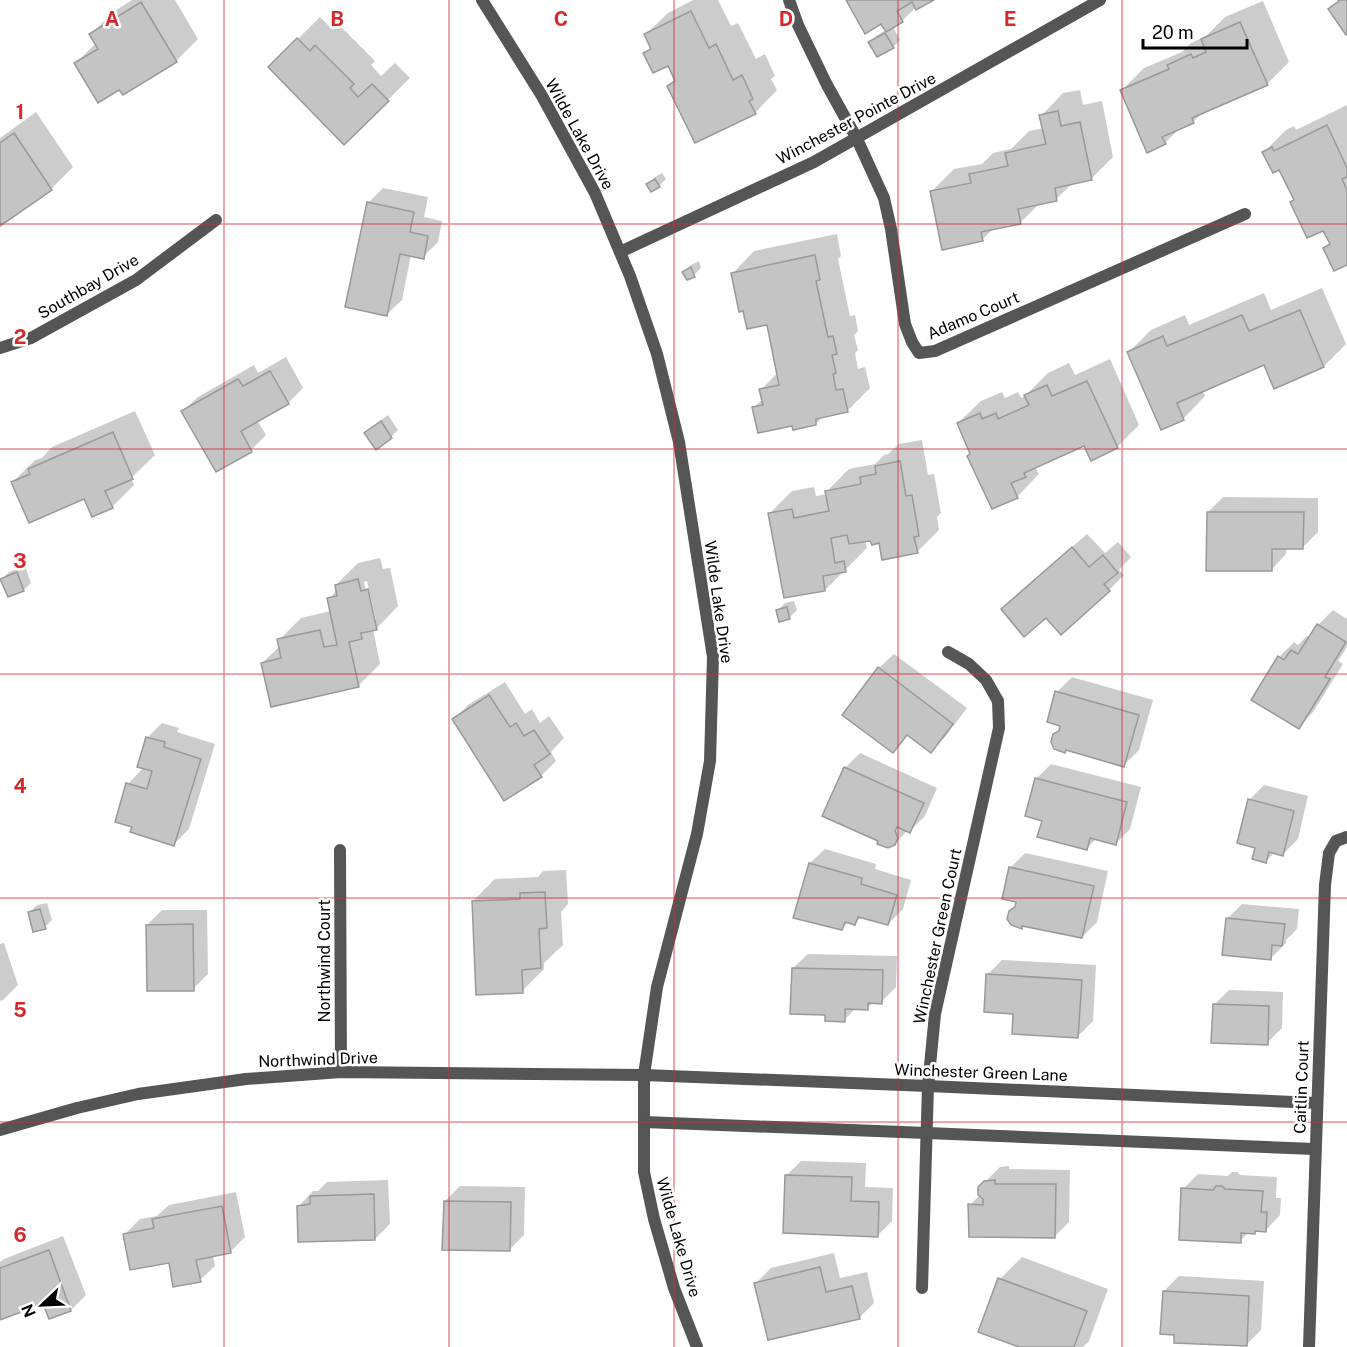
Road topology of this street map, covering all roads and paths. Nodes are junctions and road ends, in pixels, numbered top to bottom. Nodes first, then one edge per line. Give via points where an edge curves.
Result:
1 (482, 0) edge
2 (789, 0) edge
3 (1100, 0) edge
4 (857, 139) junction
5 (1245, 214) dead end
6 (216, 220) dead end
7 (620, 252) junction
8 (0, 348) edge
9 (948, 652) dead end
10 (1347, 837) edge
11 (340, 850) dead end
12 (341, 1072) junction
13 (644, 1075) junction
14 (928, 1086) junction
15 (1317, 1103) junction
16 (644, 1122) junction
17 (0, 1130) edge
18 (927, 1132) junction
19 (1315, 1149) junction
20 (922, 1288) dead end
21 (697, 1347) edge
22 (1309, 1347) edge

1 - 7 street, Wilde Lake Drive via 542,96 595,193
2 - 4 street via 822,75
3 - 4 street, Winchester Pointe Drive
4 - 5 street, Adamo Court via 884,198 905,324 919,353 935,351
4 - 7 street, Winchester Pointe Drive
6 - 8 street, Southbay Drive via 136,280 31,338
7 - 13 street, Wilde Lake Drive via 657,354 679,441 713,657 710,760 696,834 657,987
9 - 14 street, Winchester Green Court via 986,680 998,701 999,728 935,1014
10 - 15 street, Caitlin Court via 1336,841 1329,853 1324,885
11 - 12 street, Northwind Court
12 - 13 street, Northwind Drive
12 - 17 street, Northwind Drive via 246,1079 138,1094
13 - 14 street, Winchester Green Lane
13 - 16 street, Wilde Lake Drive
14 - 15 street, Winchester Green Lane
14 - 18 street, Winchester Green Court
15 - 19 street, Caitlin Court
16 - 18 street
16 - 21 street, Wilde Lake Drive via 644,1172 654,1219 674,1288
18 - 19 street
18 - 20 street, Winchester Green Court
19 - 22 street, Caitlin Court

